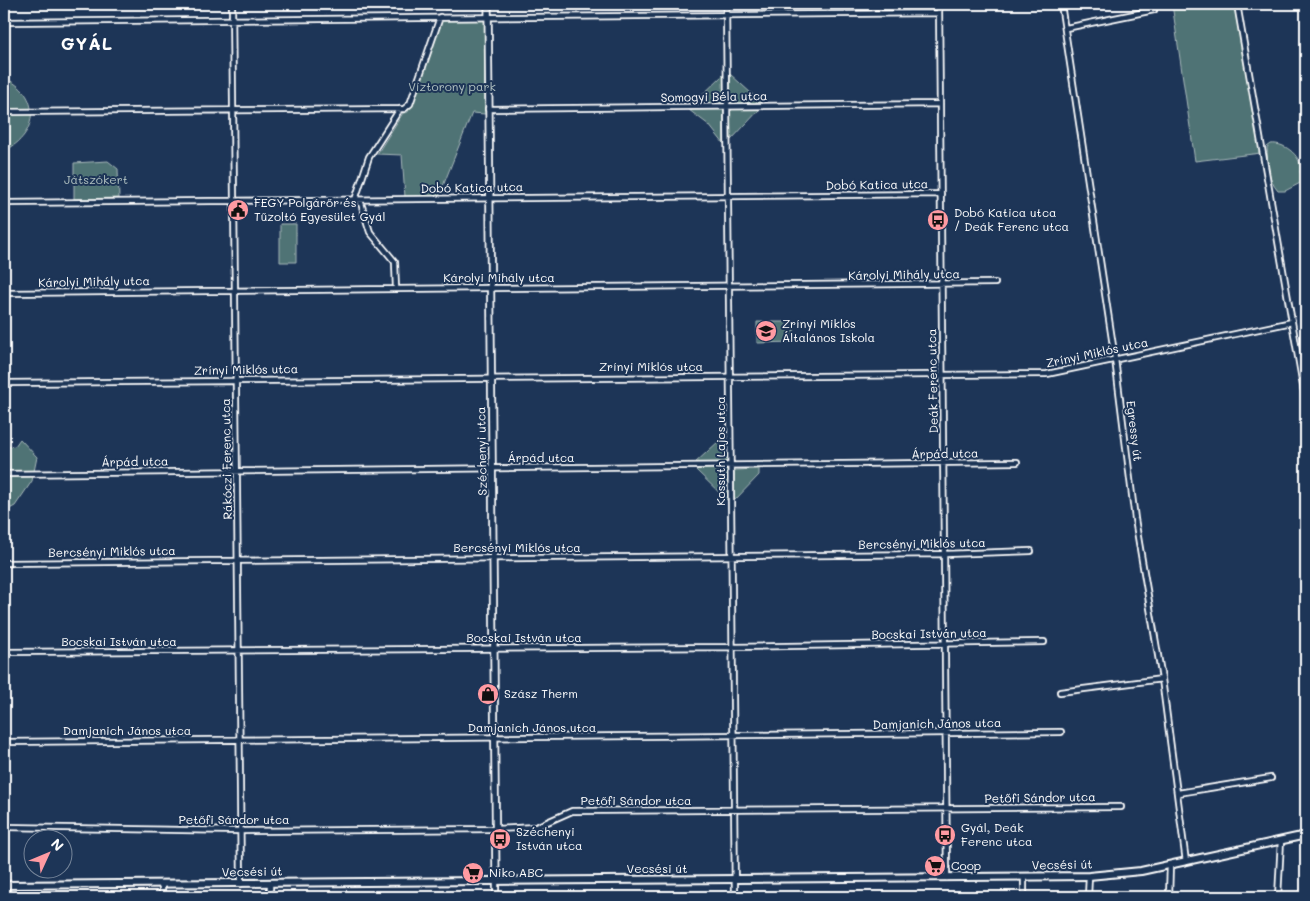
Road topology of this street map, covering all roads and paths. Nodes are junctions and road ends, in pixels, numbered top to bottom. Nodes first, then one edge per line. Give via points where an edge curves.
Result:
1 (232, 4) edge
2 (488, 4) edge
3 (726, 4) edge
4 (939, 4) edge
5 (1061, 4) edge
6 (1237, 4) edge
7 (1154, 10) dead end
8 (939, 13) junction
9 (726, 15) junction
10 (440, 17) junction
11 (488, 17) junction
12 (232, 20) junction
13 (4, 22) edge
14 (1066, 28) junction
15 (940, 104) junction
16 (728, 107) junction
17 (400, 109) junction
18 (488, 109) junction
19 (233, 111) junction
20 (4, 112) edge
21 (941, 194) junction
22 (728, 197) junction
23 (489, 198) junction
24 (358, 200) junction
25 (234, 201) junction
26 (4, 203) edge
27 (995, 283) dead end
28 (942, 284) junction
29 (729, 286) junction
30 (490, 288) junction
31 (396, 289) junction
32 (234, 290) junction
33 (4, 293) edge
34 (1292, 322) junction
35 (1115, 360) junction
36 (943, 374) junction
37 (730, 377) junction
38 (491, 378) junction
39 (236, 380) junction
40 (4, 383) edge
41 (1306, 403) edge
42 (1018, 462) dead end
43 (944, 464) junction
44 (731, 466) junction
45 (492, 468) junction
46 (237, 471) junction
47 (4, 474) edge
48 (1031, 551) dead end
49 (944, 554) junction
50 (732, 556) junction
51 (493, 558) junction
52 (238, 560) junction
53 (4, 563) edge
54 (1044, 642) dead end
55 (946, 644) junction
56 (732, 647) junction
57 (494, 648) junction
58 (238, 651) junction
59 (4, 652) edge
60 (1162, 678) junction
61 (1060, 692) dead end
62 (1061, 732) dead end
63 (946, 734) junction
64 (734, 736) junction
65 (495, 738) junction
66 (239, 740) junction
67 (4, 742) edge
68 (1271, 778) dead end
69 (1178, 793) junction
70 (1121, 807) dead end
71 (947, 809) junction
72 (735, 810) junction
73 (4, 827) edge
74 (496, 829) junction
75 (241, 831) junction
76 (1306, 835) edge
77 (1281, 840) junction
78 (1186, 862) junction
79 (1170, 865) junction
80 (1089, 876) junction
81 (947, 878) junction
82 (1024, 878) junction
83 (736, 880) junction
84 (496, 882) junction
85 (270, 883) junction
86 (162, 884) junction
87 (241, 884) junction
88 (4, 885) edge
89 (162, 897) edge
90 (270, 897) edge
91 (496, 897) edge
92 (736, 897) edge
93 (1024, 897) edge
94 (1088, 897) edge
95 (1168, 897) edge
96 (1278, 897) edge

1 - 12 street, Rákóczi Ferenc utca
2 - 11 street, Széchenyi utca
3 - 9 street, Kossuth Lajos utca
4 - 8 street, Deák Ferenc utca
5 - 14 street, Egressy út
6 - 34 street
7 - 14 street
8 - 9 street
8 - 15 street, Deák Ferenc utca
9 - 11 street
9 - 16 street, Kossuth Lajos utca
10 - 11 street
10 - 12 street
10 - 17 street via 407,107
11 - 18 street, Széchenyi utca
12 - 13 street
12 - 19 street, Rákóczi Ferenc utca
14 - 35 street, Egressy út
15 - 16 street, Somogyi Béla utca
15 - 21 street, Deák Ferenc utca
16 - 18 street, Somogyi Béla utca
16 - 22 street, Kossuth Lajos utca
17 - 19 street
17 - 24 street via 369,157
18 - 23 street, Széchenyi utca
19 - 20 street
19 - 25 street, Rákóczi Ferenc utca
21 - 22 street, Dobó Katica utca
21 - 28 street, Deák Ferenc utca
22 - 23 street, Dobó Katica utca
22 - 29 street, Kossuth Lajos utca
23 - 24 street, Dobó Katica utca
23 - 30 street, Széchenyi utca
24 - 25 street, Dobó Katica utca
24 - 31 street via 370,232 395,262
25 - 26 street, Dobó Katica utca
25 - 32 street, Rákóczi Ferenc utca
27 - 28 street, Károlyi Mihály utca
28 - 29 street, Károlyi Mihály utca
28 - 36 street, Deák Ferenc utca
29 - 30 street, Károlyi Mihály utca
29 - 37 street, Kossuth Lajos utca
30 - 31 street, Károlyi Mihály utca
30 - 38 street, Széchenyi utca
31 - 32 street, Károlyi Mihály utca
32 - 33 street, Károlyi Mihály utca
32 - 39 street, Rákóczi Ferenc utca
34 - 35 street, Zrínyi Miklós utca
34 - 41 street
35 - 36 street, Zrínyi Miklós utca via 1047,374
35 - 60 street, Egressy út via 1135,519
36 - 37 street, Zrínyi Miklós utca
36 - 43 street, Deák Ferenc utca
37 - 38 street, Zrínyi Miklós utca
37 - 44 street, Kossuth Lajos utca
38 - 39 street, Zrínyi Miklós utca
38 - 45 street, Széchenyi utca
39 - 40 street, Zrínyi Miklós utca
39 - 46 street, Rákóczi Ferenc utca
42 - 43 street, Árpád utca
43 - 44 street, Árpád utca
43 - 49 street, Deák Ferenc utca
44 - 45 street, Árpád utca
44 - 50 street, Kossuth Lajos utca
45 - 46 street, Árpád utca
45 - 51 street, Széchenyi utca
46 - 47 street, Árpád utca
46 - 52 street, Rákóczi Ferenc utca
48 - 49 street, Bercsényi Miklós utca
49 - 50 street, Bercsényi Miklós utca
49 - 55 street, Deák Ferenc utca
50 - 51 street, Bercsényi Miklós utca
50 - 56 street, Kossuth Lajos utca
51 - 52 street, Bercsényi Miklós utca
51 - 57 street, Széchenyi utca
52 - 53 street, Bercsényi Miklós utca
52 - 58 street, Rákóczi Ferenc utca
54 - 55 street, Bocskai István utca
55 - 56 street, Bocskai István utca
55 - 63 street, Deák Ferenc utca
56 - 57 street, Bocskai István utca
56 - 64 street, Kossuth Lajos utca
57 - 58 street, Bocskai István utca
57 - 65 street, Széchenyi utca
58 - 59 street, Bocskai István utca
58 - 66 street, Rákóczi Ferenc utca
60 - 61 street
60 - 69 street, Egressy út
62 - 63 street, Damjanich János utca
63 - 64 street, Damjanich János utca
63 - 71 street, Deák Ferenc utca
64 - 65 street, Damjanich János utca
64 - 72 street, Kossuth Lajos utca
65 - 66 street, Damjanich János utca
65 - 74 street, Széchenyi utca
66 - 67 street, Damjanich János utca
66 - 75 street, Rákóczi Ferenc utca
68 - 69 street
69 - 78 street, Egressy út
70 - 71 street, Petőfi Sándor utca
71 - 72 street, Petőfi Sándor utca
71 - 81 street, Deák Ferenc utca
72 - 74 street, Petőfi Sándor utca via 572,811 536,827
72 - 83 street, Kossuth Lajos utca
73 - 75 street, Petőfi Sándor utca
74 - 75 street, Petőfi Sándor utca
74 - 84 street, Széchenyi utca
75 - 87 street, Rákóczi Ferenc utca
76 - 77 main road, Vecsési út
77 - 78 main road, Vecsési út
77 - 96 street
78 - 79 main road, Vecsési út
79 - 80 main road, Vecsési út
79 - 95 street
80 - 82 main road, Vecsési út
80 - 94 street
81 - 82 main road, Vecsési út
81 - 83 main road, Vecsési út
82 - 93 street
83 - 84 main road, Vecsési út
83 - 92 street, Kossuth Lajos utca
84 - 85 main road, Vecsési út
84 - 91 street, Széchenyi utca
85 - 87 main road, Vecsési út
85 - 90 street
86 - 87 main road, Vecsési út
86 - 88 main road, Vecsési út
86 - 89 street

